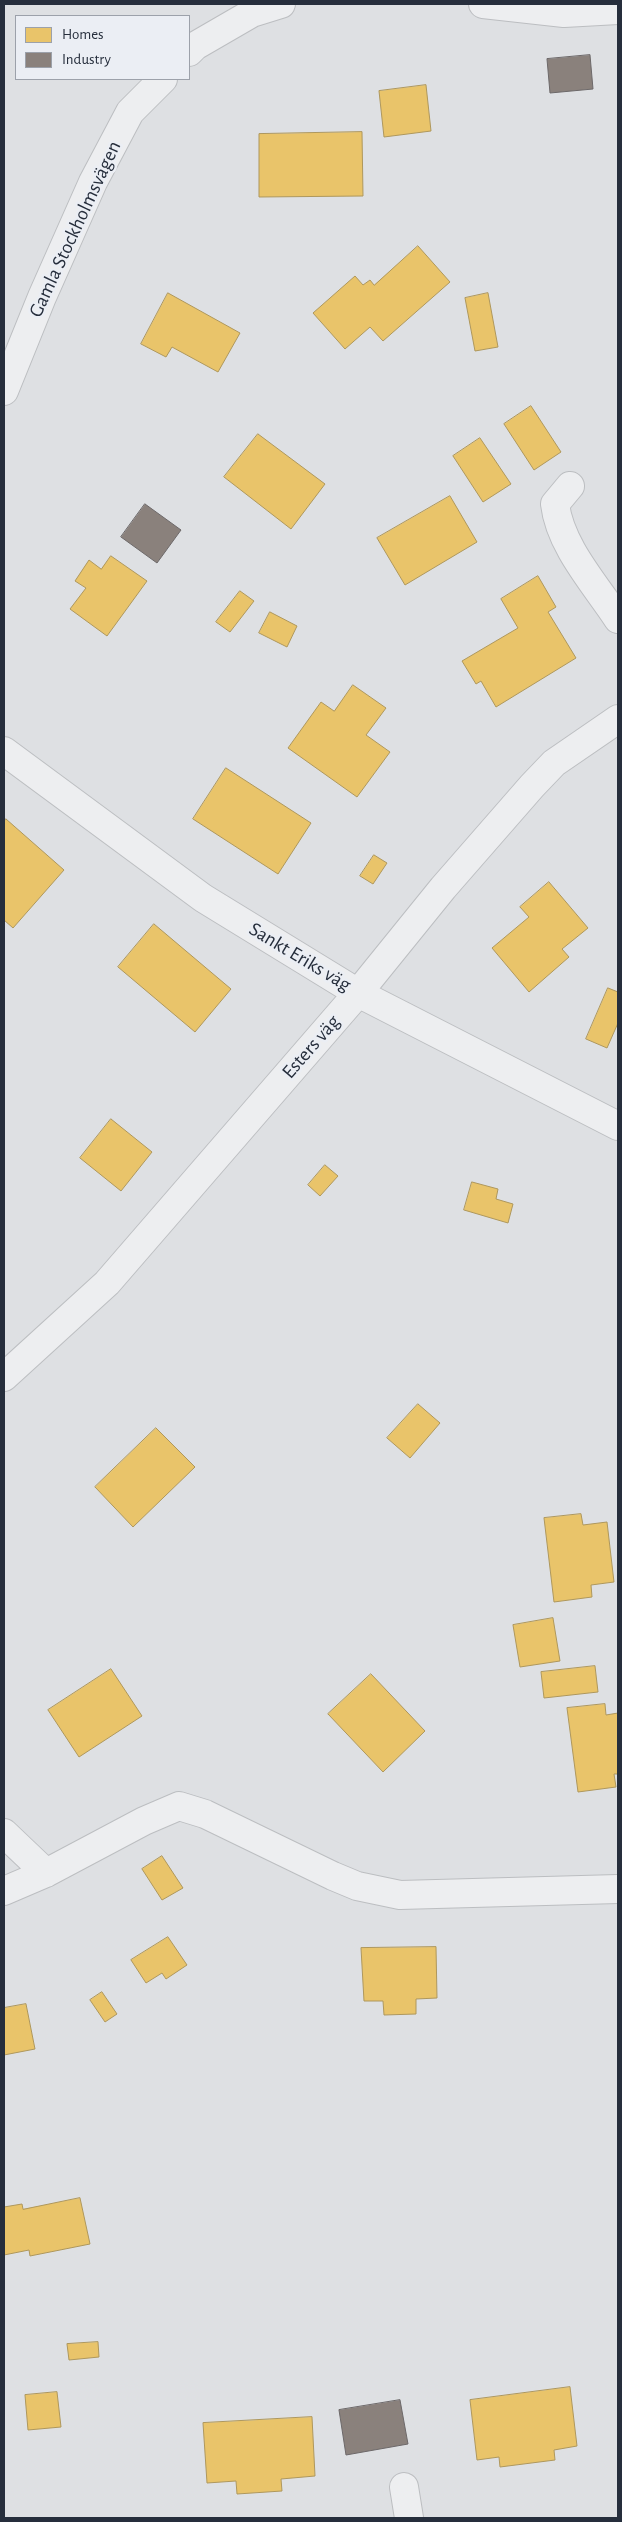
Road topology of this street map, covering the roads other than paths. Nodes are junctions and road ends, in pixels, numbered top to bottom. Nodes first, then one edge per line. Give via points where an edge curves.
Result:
1 (281, 4) edge
2 (483, 4) edge
3 (618, 10) edge
4 (190, 51) edge
5 (162, 80) edge
6 (4, 391) edge
7 (570, 486) dead end
8 (618, 619) edge
9 (618, 720) edge
10 (4, 751) edge
11 (358, 993) junction
12 (618, 1126) edge
13 (4, 1377) edge
14 (4, 1833) edge
15 (46, 1873) junction
16 (618, 1889) edge
17 (4, 1891) edge
18 (404, 2487) dead end
19 (409, 2518) edge

1 - 4 street via 252,12
2 - 3 street via 564,12
5 - 6 street, Gamla Stockholmsvägen via 130,112 93,182
7 - 8 street via 555,504 557,521 568,545
9 - 11 street, Esters väg via 543,774 443,888
10 - 11 street, Sankt Eriks väg via 203,898
11 - 12 street, Sankt Eriks väg
11 - 13 street, Esters väg via 107,1283
14 - 15 street
15 - 16 street via 179,1806 205,1814 333,1876 377,1891 400,1895
15 - 17 street
18 - 19 street

